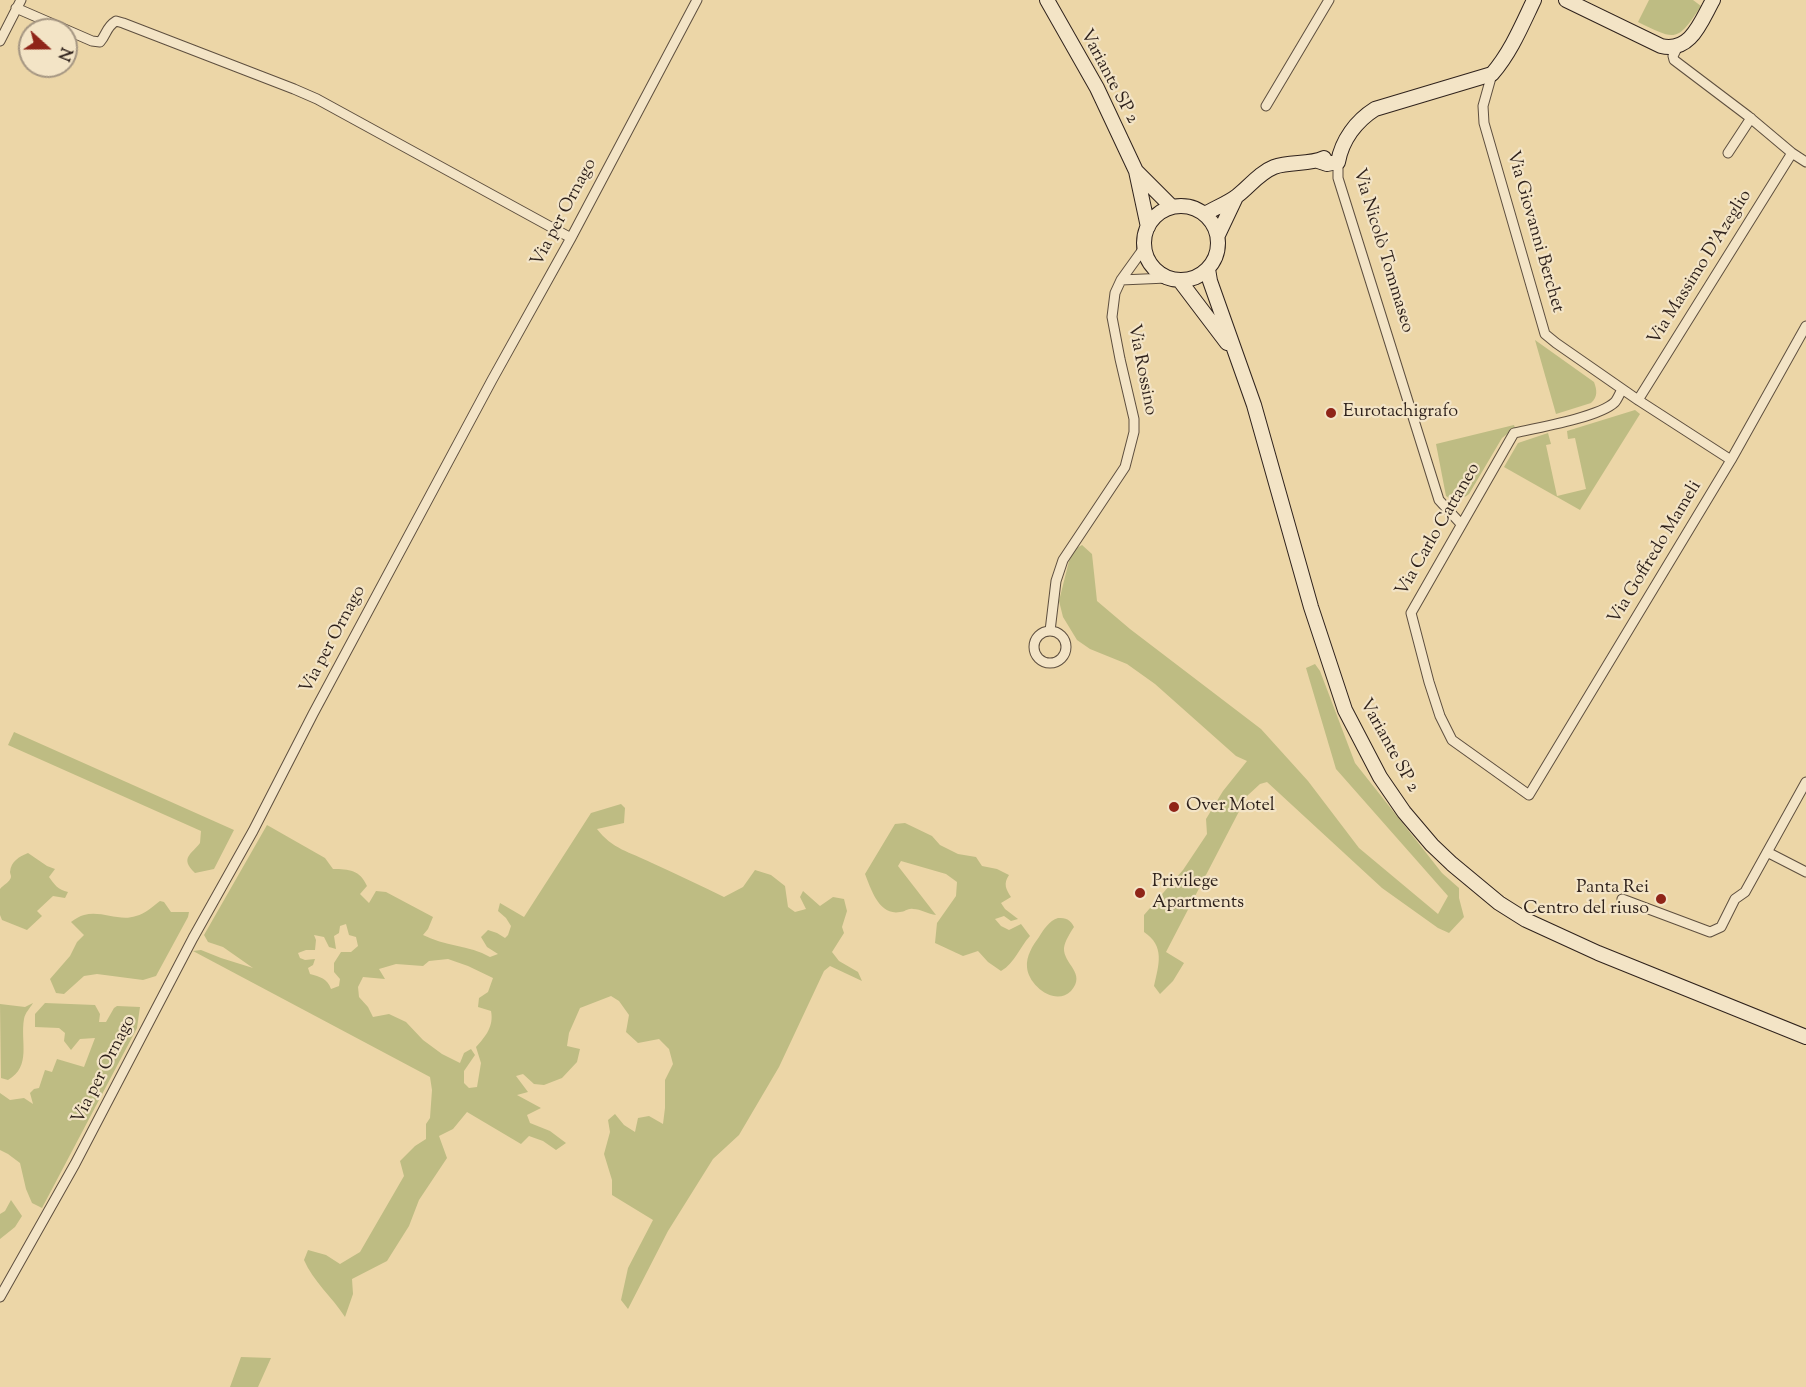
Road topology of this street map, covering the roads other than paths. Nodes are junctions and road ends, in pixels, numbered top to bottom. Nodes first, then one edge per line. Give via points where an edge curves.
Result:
1 (697, 0) edge
2 (1047, 0) edge
3 (1329, 0) edge
4 (1527, 0) edge
5 (1534, 0) edge
6 (1566, 0) edge
7 (1713, 0) edge
8 (19, 4) edge
9 (0, 41) edge
10 (1678, 46) junction
11 (1492, 74) junction
12 (1266, 106) dead end
13 (1751, 118) junction
14 (1728, 153) dead end
15 (1792, 153) junction
16 (1338, 160) junction
17 (1806, 162) edge
18 (1136, 171) junction
19 (1236, 197) junction
20 (1172, 207) junction
21 (1205, 214) junction
22 (1148, 227) junction
23 (1218, 235) junction
24 (571, 238) junction
25 (1144, 248) junction
26 (1208, 269) junction
27 (1173, 279) junction
28 (1121, 280) junction
29 (1806, 326) edge
30 (1235, 354) junction
31 (1622, 389) junction
32 (1638, 400) junction
33 (1731, 460) junction
34 (1461, 524) junction
35 (1050, 631) dead end
36 (1806, 782) edge
37 (1529, 795) joint
38 (1767, 852) junction
39 (1806, 872) edge
40 (1622, 899) dead end
41 (1806, 1037) edge
42 (0, 1297) edge

1 - 24 street, Via per Ornago
2 - 18 main road, Variante SP 2 via 1097,88
3 - 12 street
4 - 11 main road
5 - 11 main road, Via Giovanni Berchet via 1513,44
6 - 10 main road via 1661,46
7 - 10 main road via 1692,36
8 - 9 street
8 - 24 street via 92,41 100,42 109,25 116,21 294,89
10 - 13 street via 1674,60
11 - 16 main road, Via Nicolò Tommaseo via 1375,110 1353,128
11 - 31 street, Via Giovanni Berchet via 1483,105 1484,123 1545,334
13 - 14 street
13 - 15 street
15 - 17 street
15 - 32 street, Via Massimo D'Azeglio
16 - 19 main road via 1327,156 1318,161 1274,167
16 - 34 street, Via Nicolò Tommaseo via 1338,178 1439,500
18 - 20 main road, Variante SP 2
18 - 22 main road, Variante SP 2
19 - 21 main road
19 - 23 main road
20 - 21 main road via 1189,207
20 - 22 main road via 1162,211
21 - 23 main road
22 - 25 main road, Variante SP 2
23 - 26 main road via 1217,253
24 - 42 street, Via per Ornago
25 - 27 main road, Variante SP 2 via 1149,263 1160,274
25 - 28 street, Via Rossino
26 - 27 main road via 1190,279
26 - 30 main road, Variante SP 2
27 - 28 street
27 - 30 main road, Variante SP 2
28 - 35 street, Via Rossino via 1112,317 1134,432 1125,467 1063,560 1056,580
29 - 33 street, Via Goffredo Mameli
30 - 41 main road, Variante SP 2 via 1346,710 1392,795 1432,845 1489,896 1526,920
31 - 32 street, Via Giovanni Berchet
31 - 34 street, Via Carlo Cattaneo via 1614,402 1596,412 1514,433
32 - 33 street, Via Giovanni Berchet
33 - 37 street, Via Goffredo Mameli
34 - 37 street, Via Carlo Cattaneo via 1411,613 1432,694 1452,740
36 - 38 street
38 - 39 street
38 - 40 street via 1745,892 1735,898 1721,927 1710,932

